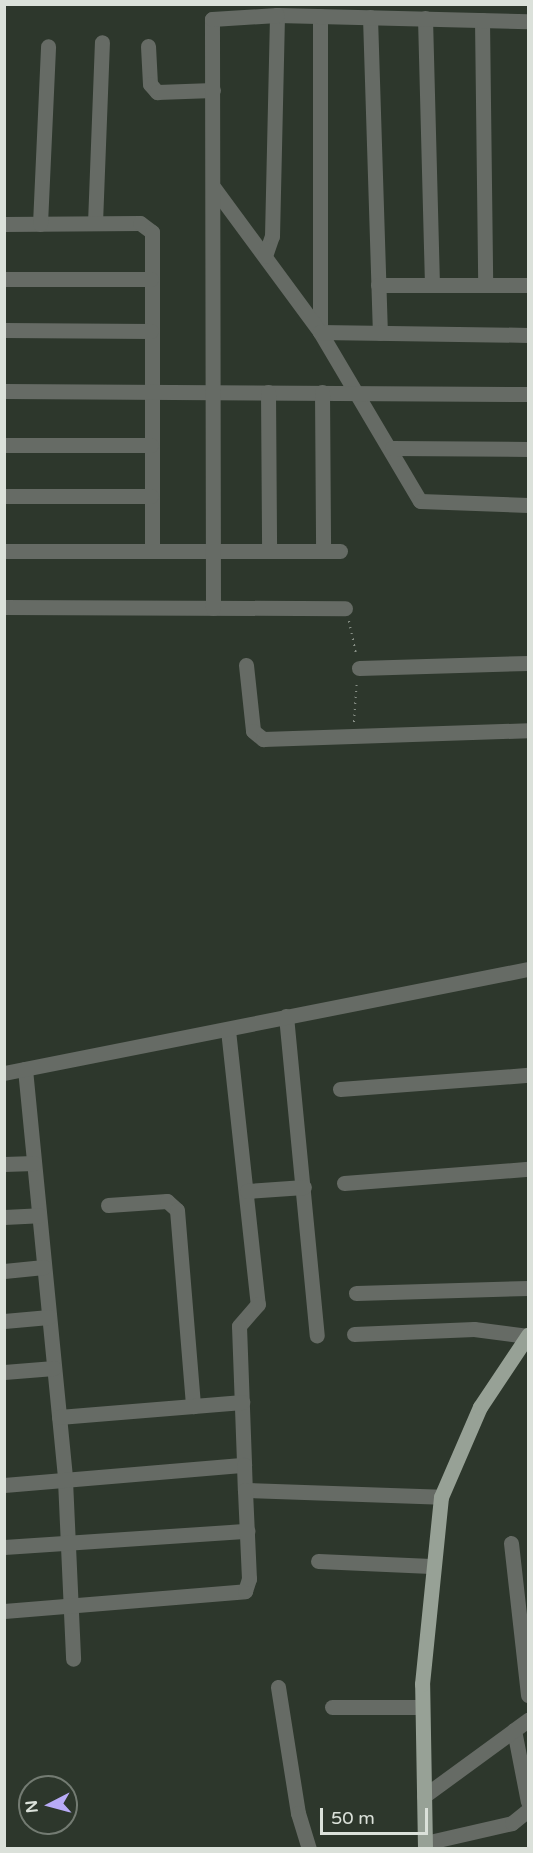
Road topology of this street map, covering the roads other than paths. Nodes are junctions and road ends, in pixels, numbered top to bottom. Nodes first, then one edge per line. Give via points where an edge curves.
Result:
1 (277, 15) junction
2 (320, 16) junction
3 (370, 17) junction
4 (425, 18) junction
5 (482, 20) junction
6 (528, 21) edge
7 (102, 42) dead end
8 (48, 46) dead end
9 (148, 46) dead end
10 (213, 90) junction
11 (214, 188) junction
12 (4, 224) edge
13 (40, 224) junction
14 (95, 224) junction
15 (265, 256) junction
16 (4, 279) edge
17 (151, 279) junction
18 (432, 284) junction
19 (485, 284) junction
20 (378, 285) junction
21 (528, 285) edge
22 (4, 330) edge
23 (151, 331) junction
24 (320, 332) junction
25 (380, 333) junction
26 (528, 335) edge
27 (4, 391) edge
28 (150, 391) junction
29 (210, 392) junction
30 (268, 392) junction
31 (322, 392) junction
32 (360, 392) junction
33 (528, 394) edge
34 (4, 445) edge
35 (151, 445) junction
36 (392, 448) junction
37 (528, 449) edge
38 (4, 496) edge
39 (152, 496) junction
40 (528, 505) edge
41 (4, 551) edge
42 (152, 551) junction
43 (213, 551) junction
44 (269, 551) junction
45 (323, 551) junction
46 (340, 551) dead end
47 (4, 607) edge
48 (213, 608) junction
49 (345, 608) dead end
50 (528, 663) edge
51 (246, 665) dead end
52 (358, 668) dead end
53 (528, 730) edge
54 (528, 969) edge
55 (286, 1016) junction
56 (228, 1030) junction
57 (25, 1069) junction
58 (4, 1073) edge
59 (528, 1075) edge
60 (340, 1089) dead end
61 (34, 1163) junction
62 (4, 1164) edge
63 (528, 1169) edge
64 (344, 1183) dead end
65 (304, 1187) junction
66 (247, 1191) junction
67 (108, 1205) dead end
68 (39, 1215) junction
69 (4, 1217) edge
70 (44, 1267) junction
71 (4, 1271) edge
72 (528, 1288) edge
73 (356, 1293) dead end
74 (49, 1317) junction
75 (4, 1320) edge
76 (354, 1334) dead end
77 (317, 1336) dead end
78 (528, 1336) edge
79 (54, 1368) junction
80 (4, 1372) edge
81 (242, 1402) junction
82 (193, 1406) junction
83 (59, 1417) junction
84 (244, 1465) junction
85 (65, 1480) junction
86 (4, 1485) edge
87 (245, 1490) junction
88 (441, 1497) junction
89 (247, 1531) junction
90 (69, 1542) junction
91 (511, 1543) dead end
92 (4, 1547) edge
93 (318, 1561) dead end
94 (431, 1566) junction
95 (69, 1606) junction
96 (4, 1611) edge
97 (73, 1659) dead end
98 (278, 1687) dead end
99 (528, 1695) edge
100 (332, 1707) dead end
101 (422, 1707) junction
102 (528, 1720) edge
103 (514, 1730) junction
104 (424, 1796) junction
105 (528, 1802) edge
106 (528, 1810) edge
107 (425, 1846) edge
108 (309, 1848) edge

1 - 2 street
1 - 10 street via 212,19
1 - 15 street via 272,236
2 - 3 street
2 - 24 street
3 - 4 street
3 - 20 street
4 - 5 street
4 - 18 street
5 - 6 street
5 - 19 street
7 - 14 street
8 - 13 street
9 - 10 street via 150,84 157,92
10 - 11 street
11 - 15 street
11 - 29 street
12 - 13 street
13 - 14 street
14 - 17 street via 149,226
15 - 24 street
16 - 17 street
17 - 23 street
18 - 19 street
18 - 20 street
19 - 21 street
20 - 25 street
22 - 23 street
23 - 28 street
24 - 25 street
24 - 32 street
25 - 26 street
27 - 28 street
28 - 29 street
28 - 35 street
29 - 30 street
29 - 43 street
30 - 31 street
30 - 44 street
31 - 32 street
31 - 45 street
32 - 33 street
32 - 36 street
34 - 35 street
35 - 39 street
36 - 37 street
36 - 40 street via 420,501
38 - 39 street
39 - 42 street
41 - 42 street
42 - 43 street
43 - 44 street
43 - 48 street
44 - 45 street
45 - 46 street
47 - 48 street
48 - 49 street
50 - 52 street
51 - 53 street via 252,731 263,739
54 - 55 street
55 - 56 street
55 - 65 street
56 - 57 street
56 - 66 street
57 - 58 street
57 - 61 street
59 - 60 street
61 - 62 street
61 - 68 street
63 - 64 street
65 - 66 street
65 - 77 street
66 - 81 street via 258,1304 239,1326
67 - 82 street via 167,1201 177,1210
68 - 69 street
68 - 70 street
70 - 71 street
70 - 74 street
72 - 73 street
74 - 75 street
74 - 79 street
76 - 78 street via 474,1329
78 - 88 main road via 480,1407
79 - 80 street
79 - 83 street
81 - 82 street
81 - 84 street
82 - 83 street
83 - 85 street
84 - 85 street
84 - 87 street
85 - 86 street
85 - 90 street
87 - 88 street
87 - 89 street
88 - 94 main road
89 - 90 street
89 - 95 street via 249,1579 245,1591
90 - 92 street
90 - 95 street
91 - 99 street
93 - 94 street
94 - 101 main road
95 - 96 street
95 - 97 street
98 - 108 street via 298,1813
100 - 101 street
101 - 104 main road
102 - 103 street
103 - 104 street
103 - 105 street
104 - 107 main road
106 - 107 street via 512,1823

